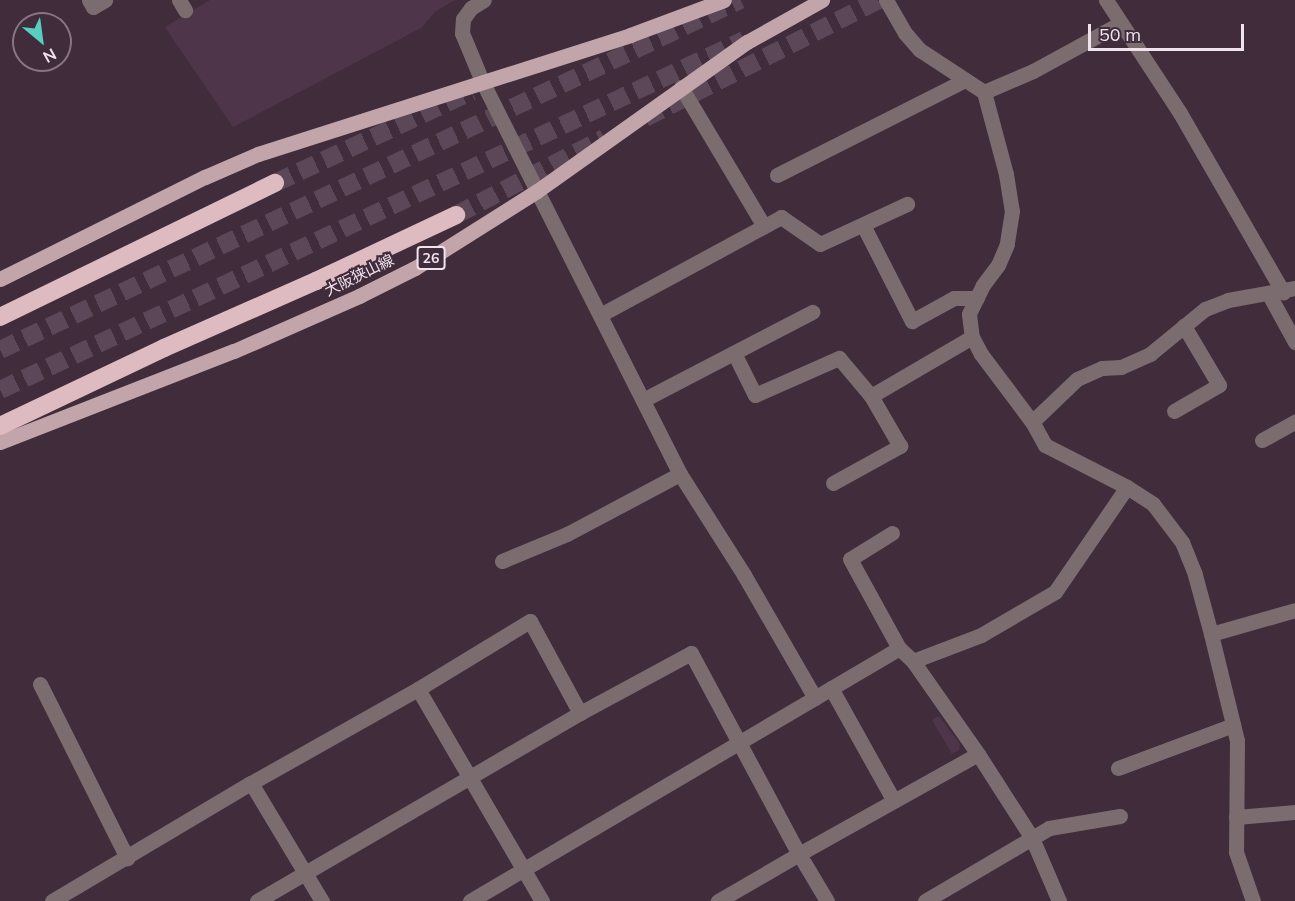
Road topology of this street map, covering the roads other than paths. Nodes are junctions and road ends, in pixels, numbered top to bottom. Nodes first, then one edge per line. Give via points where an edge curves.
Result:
1 (89, 0) edge
2 (105, 0) edge
3 (484, 0) edge
4 (724, 0) edge
5 (822, 0) edge
6 (886, 0) edge
7 (1106, 0) edge
8 (1121, 23) junction
9 (964, 80) junction
10 (482, 81) junction
11 (681, 87) junction
12 (984, 92) junction
13 (777, 175) dead end
14 (275, 183) tunnel mouth
15 (537, 191) junction
16 (907, 204) dead end
17 (456, 215) tunnel mouth
18 (863, 225) junction
19 (764, 226) junction
20 (0, 279) edge
21 (1289, 290) edge
22 (1268, 293) junction
23 (977, 297) junction
24 (812, 312) dead end
25 (600, 315) junction
26 (0, 316) edge
27 (1184, 326) junction
28 (972, 337) junction
29 (1295, 342) edge
30 (734, 353) junction
31 (871, 396) junction
32 (643, 400) junction
33 (1174, 411) dead end
34 (1032, 422) junction
35 (1295, 422) edge
36 (0, 426) edge
37 (1262, 440) dead end
38 (0, 442) edge
39 (680, 474) junction
40 (833, 483) dead end
41 (1126, 488) junction
42 (892, 533) dead end
43 (502, 561) dead end
44 (1295, 610) edge
45 (1211, 634) junction
46 (899, 648) junction
47 (913, 661) junction
48 (40, 684) dead end
49 (831, 688) junction
50 (418, 689) junction
51 (815, 698) junction
52 (580, 713) junction
53 (1233, 725) junction
54 (740, 743) junction
55 (978, 754) junction
56 (1118, 768) dead end
57 (470, 777) junction
58 (251, 783) junction
59 (894, 801) junction
60 (1295, 812) edge
61 (1120, 816) dead end
62 (1236, 817) junction
63 (1032, 838) junction
64 (800, 854) junction
65 (128, 858) junction
66 (524, 870) junction
67 (306, 873) junction
68 (52, 901) edge
69 (258, 901) edge
70 (322, 901) edge
71 (470, 901) edge
72 (542, 901) edge
73 (718, 901) edge
74 (827, 901) edge
75 (925, 901) edge
76 (1059, 901) edge
77 (1253, 901) edge

1 - 2 street via 93,7
3 - 10 street via 463,19 462,33
4 - 10 main road via 630,35
5 - 11 main road, 大阪狭山線 / 26 via 747,42
6 - 9 street via 920,50
7 - 8 street
8 - 12 street via 1033,71
8 - 21 street
9 - 12 street
9 - 13 street
10 - 15 street
10 - 20 main road via 258,154
11 - 15 main road, 大阪狭山線 / 26
11 - 19 street
12 - 23 street via 1012,211 999,265
14 - 26 highway
15 - 25 street
15 - 38 main road, 大阪狭山線 / 26 via 468,237 360,296 234,351
16 - 18 street
17 - 36 highway
18 - 19 street via 820,244 781,217
18 - 23 street via 912,321 954,298
19 - 25 street
21 - 22 street
22 - 27 street via 1228,300 1205,309
22 - 29 street
23 - 28 street via 969,314
24 - 30 street
25 - 32 street
27 - 33 street via 1219,385
27 - 34 street via 1150,354 1077,379
28 - 31 street
28 - 34 street
30 - 31 street via 754,395 839,358
30 - 32 street
31 - 40 street via 900,446
32 - 39 street
34 - 41 street via 1044,445
35 - 37 street
39 - 43 street via 567,534
39 - 51 street
41 - 45 street via 1153,504 1182,542
41 - 47 street via 1055,592 981,634
42 - 46 street via 850,559
44 - 45 street
45 - 53 street
46 - 47 street
46 - 49 street
47 - 55 street
48 - 65 street
49 - 51 street
49 - 59 street
50 - 52 street via 530,621
50 - 57 street
50 - 58 street
51 - 54 street
52 - 54 street via 691,653
52 - 57 street
53 - 56 street
53 - 62 street via 1237,741
54 - 64 street
54 - 66 street
55 - 59 street
55 - 63 street
57 - 66 street
57 - 67 street
58 - 65 street
58 - 67 street
59 - 64 street
60 - 62 street
61 - 63 street via 1049,828
62 - 77 street via 1236,852
63 - 75 street
63 - 76 street
64 - 73 street
64 - 74 street
65 - 68 street
66 - 71 street
66 - 72 street
67 - 69 street
67 - 70 street

